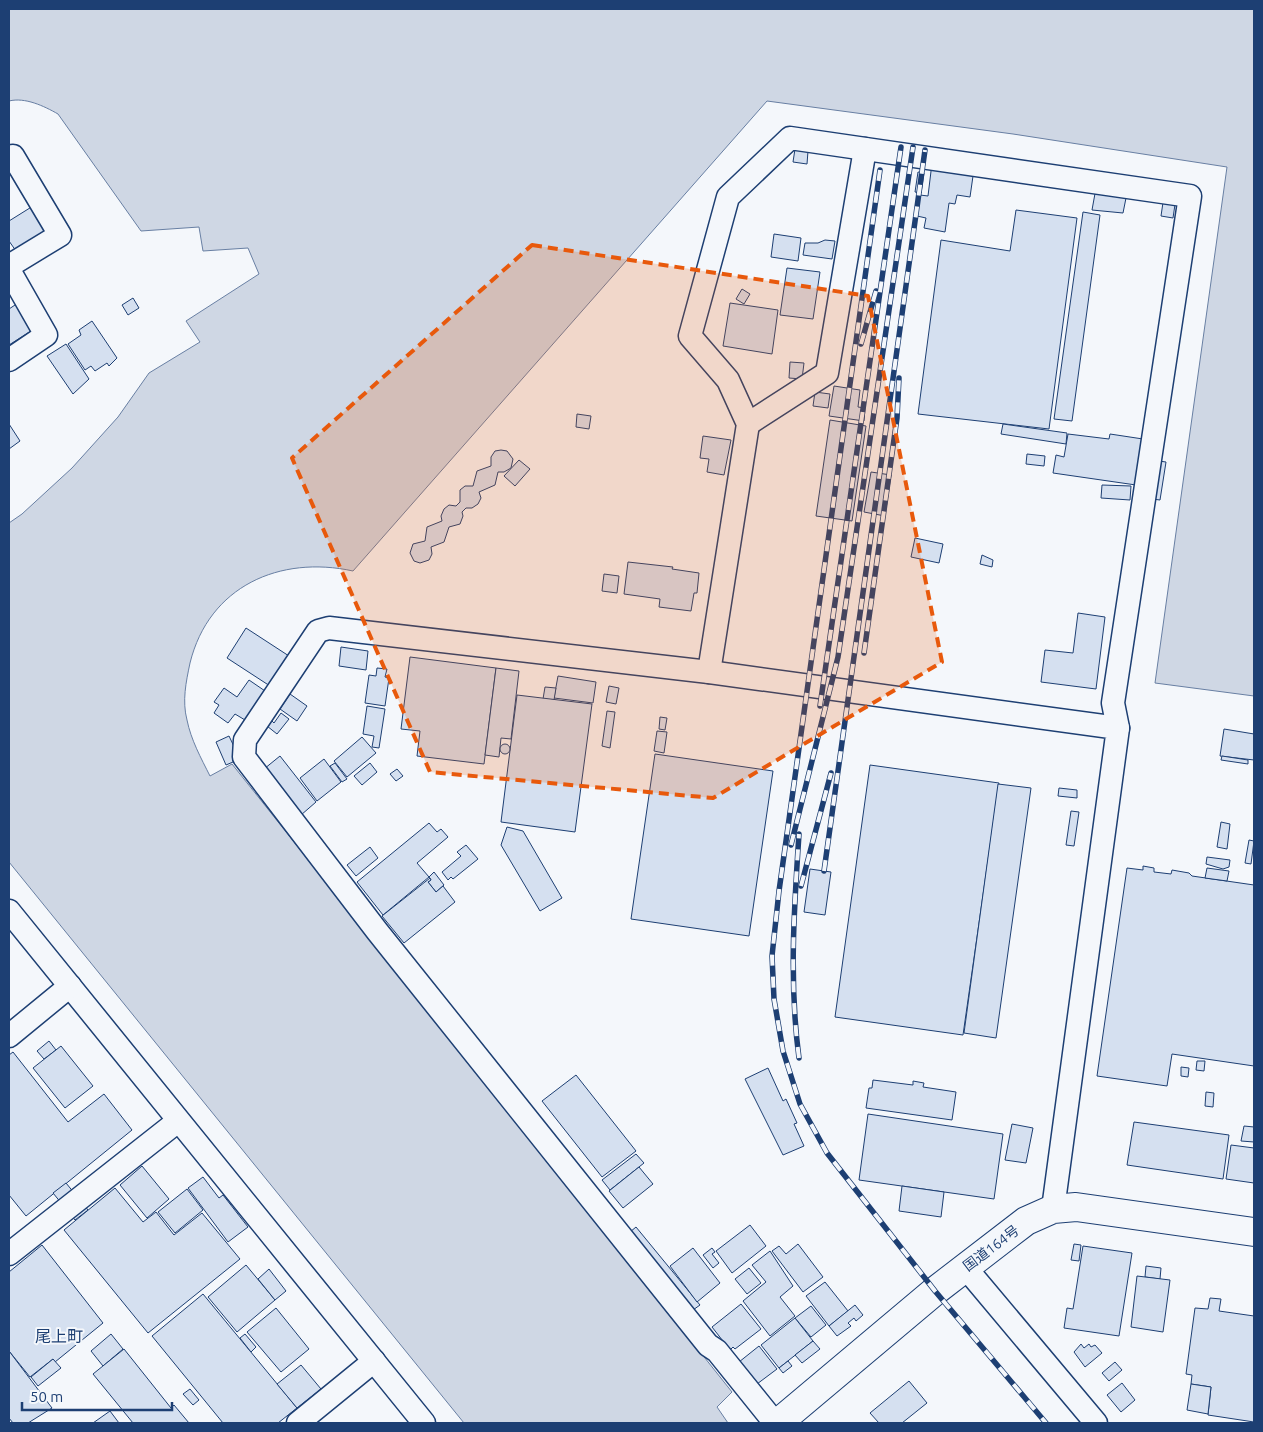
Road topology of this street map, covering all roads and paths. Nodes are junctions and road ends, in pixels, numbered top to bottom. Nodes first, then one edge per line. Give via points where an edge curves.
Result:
1 (865, 149) junction
2 (9, 158) edge
3 (9, 268) edge
4 (9, 360) edge
5 (748, 424) junction
6 (709, 672) junction
7 (1118, 728) junction
8 (9, 911) edge
9 (70, 986) junction
10 (9, 1036) edge
11 (178, 1121) junction
12 (1053, 1209) junction
13 (1254, 1232) edge
14 (9, 1254) edge
15 (964, 1268) junction
16 (374, 1361) junction
17 (298, 1423) edge
18 (424, 1423) edge
19 (776, 1423) edge
20 (1096, 1423) edge

1 - 5 street via 827,373
1 - 5 street via 790,138 728,197 690,336 728,380
1 - 7 street via 1190,196 1113,703
2 - 3 street via 13,156 60,235
3 - 4 street via 46,335
5 - 6 street
6 - 7 street
6 - 19 street via 329,628 318,631 245,740 244,757 378,931 708,1345 717,1351
7 - 12 street
8 - 9 street
9 - 10 street
9 - 11 street
11 - 14 street
11 - 16 street
12 - 13 highway, 国道164号 via 1076,1207
12 - 15 highway, 国道164号 via 1026,1221
15 - 19 highway, 国道164号
15 - 20 street
16 - 17 street
16 - 18 street

